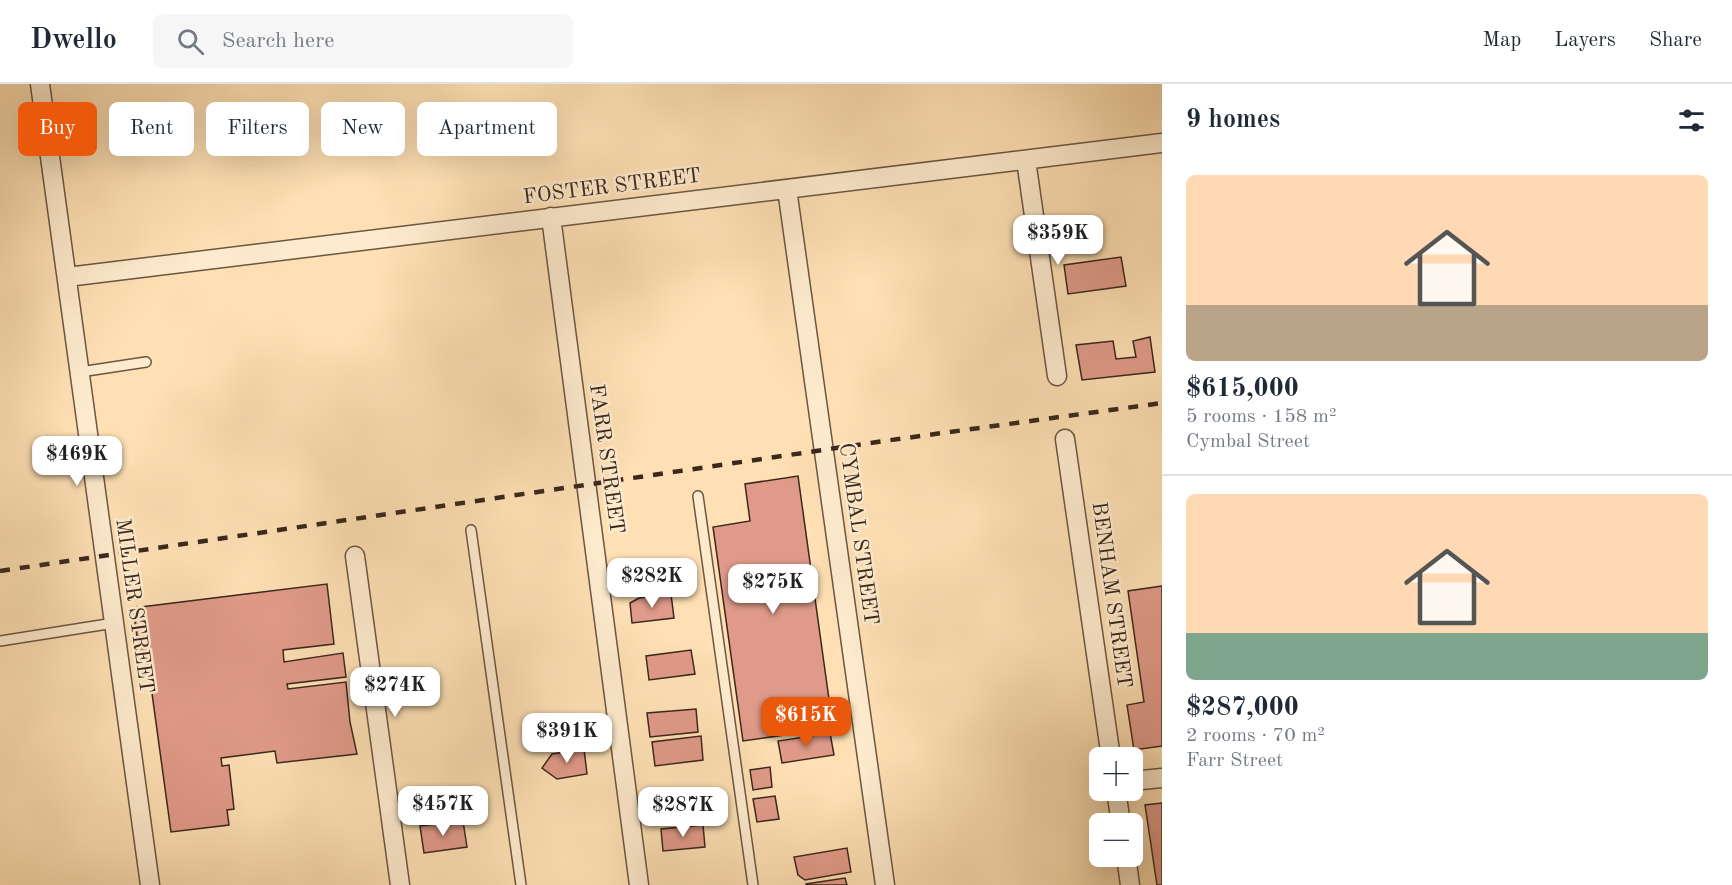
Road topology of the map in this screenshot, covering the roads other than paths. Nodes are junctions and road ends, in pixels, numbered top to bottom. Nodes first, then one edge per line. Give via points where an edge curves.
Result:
1 (40, 84) edge
2 (1162, 144) edge
3 (1026, 160) junction
4 (787, 189) junction
5 (551, 217) junction
6 (67, 277) junction
7 (146, 362) dead end
8 (80, 372) junction
9 (1057, 376) dead end
10 (1065, 439) dead end
11 (698, 496) dead end
12 (471, 530) dead end
13 (355, 556) dead end
14 (114, 623) junction
15 (0, 641) edge
16 (1110, 747) edge
17 (1162, 778) edge
18 (1143, 780) edge
19 (1128, 867) edge
20 (150, 885) edge
21 (400, 885) edge
22 (521, 885) edge
23 (639, 885) edge
24 (753, 885) edge
25 (885, 885) edge
26 (1130, 885) edge

1 - 6 street, MILLER STREET
2 - 3 street, FOSTER STREET
3 - 4 street, FOSTER STREET
3 - 9 street
4 - 5 street, FOSTER STREET
4 - 25 street, CYMBAL STREET
5 - 6 street, FOSTER STREET
5 - 23 street, FARR STREET
6 - 8 street, MILLER STREET
7 - 8 lane
8 - 14 street, MILLER STREET
10 - 16 street, BENHAM STREET
11 - 24 lane
12 - 22 lane
13 - 21 street
14 - 15 lane
14 - 20 street, MILLER STREET
17 - 18 street
19 - 26 street

